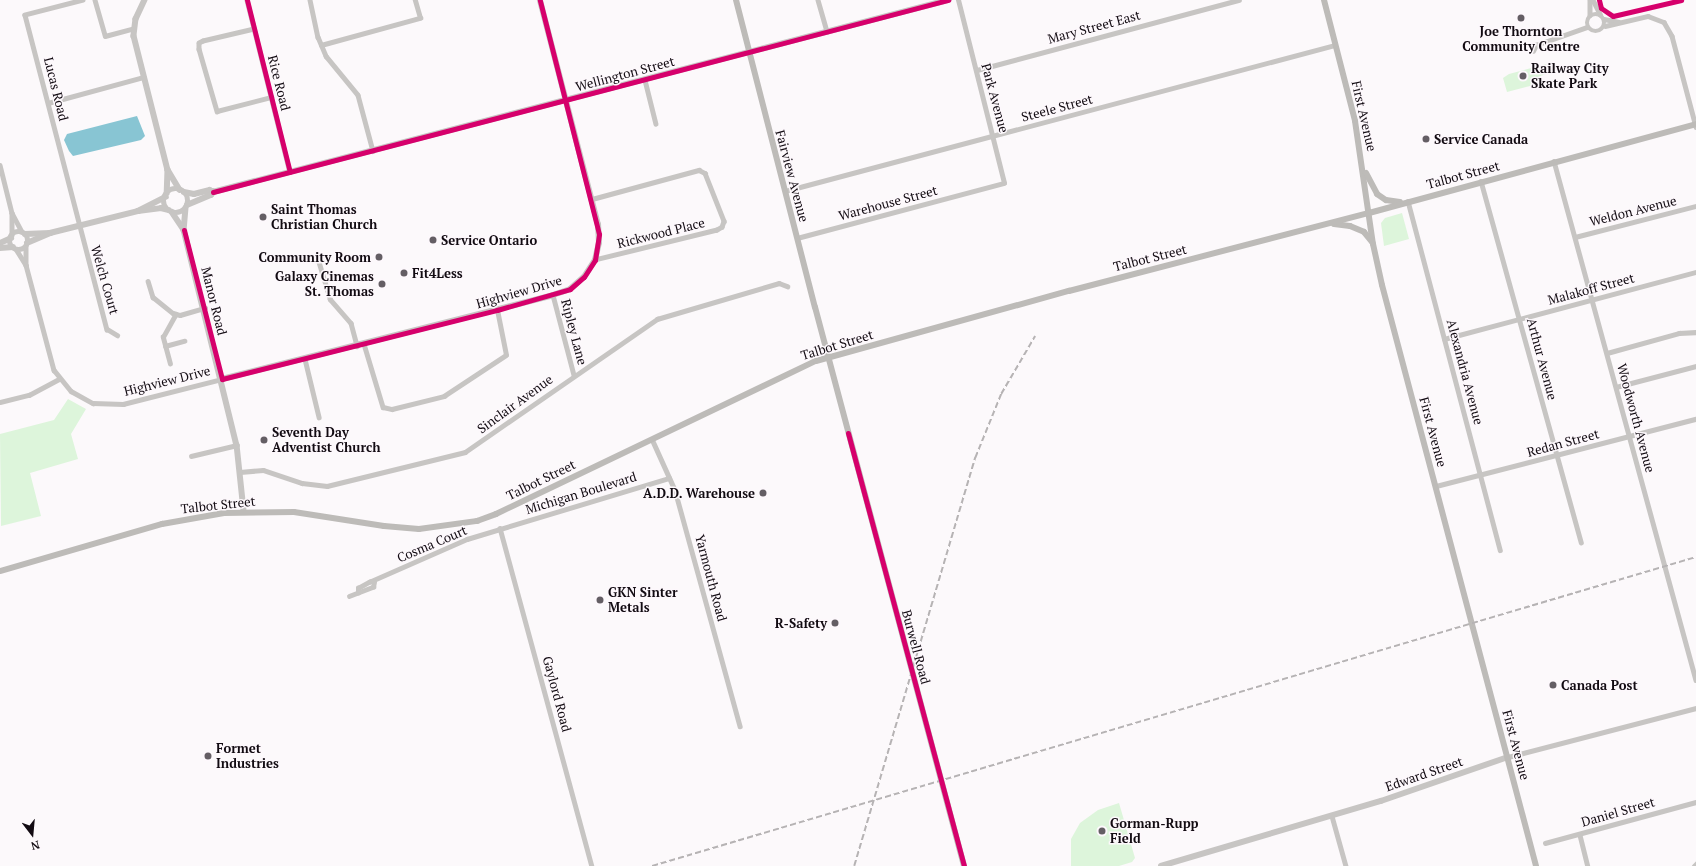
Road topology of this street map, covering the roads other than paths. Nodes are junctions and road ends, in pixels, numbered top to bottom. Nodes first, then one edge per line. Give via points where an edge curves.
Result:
1 (83, 0) edge
2 (95, 0) edge
3 (145, 0) edge
4 (247, 0) edge
5 (310, 0) edge
6 (416, 0) edge
7 (540, 0) edge
8 (736, 0) edge
9 (818, 0) edge
10 (948, 0) edge
11 (958, 0) edge
12 (1239, 0) edge
13 (1324, 0) edge
14 (1590, 0) edge
15 (1593, 0) edge
16 (1600, 14) junction
17 (1590, 16) junction
18 (1604, 19) junction
19 (1621, 23) junction
20 (1605, 26) junction
21 (1587, 27) junction
22 (134, 28) junction
23 (254, 29) junction
24 (826, 32) junction
25 (321, 45) junction
26 (1335, 45) junction
27 (1533, 51) dead end
28 (749, 53) junction
29 (977, 70) junction
30 (144, 78) junction
31 (645, 80) junction
32 (271, 97) junction
33 (566, 101) junction
34 (48, 103) junction
35 (656, 124) dead end
36 (1696, 125) edge
37 (994, 136) junction
38 (373, 151) junction
39 (1554, 161) junction
40 (0, 165) edge
41 (1364, 168) junction
42 (168, 170) junction
43 (290, 172) junction
44 (1, 175) edge
45 (1481, 181) junction
46 (985, 189) joint
47 (182, 191) junction
48 (785, 191) junction
49 (214, 192) junction
50 (166, 195) junction
51 (592, 199) junction
52 (1405, 201) junction
53 (1696, 206) edge
54 (186, 207) junction
55 (138, 211) junction
56 (171, 211) junction
57 (12, 213) junction
58 (1369, 213) junction
59 (1328, 224) junction
60 (79, 226) junction
61 (184, 230) junction
62 (23, 233) junction
63 (50, 233) junction
64 (11, 236) junction
65 (1575, 237) junction
66 (797, 238) junction
67 (0, 243) edge
68 (1373, 244) junction
69 (27, 245) junction
70 (0, 248) edge
71 (14, 248) junction
72 (595, 260) junction
73 (319, 262) dead end
74 (26, 265) junction
75 (1696, 272) edge
76 (148, 281) dead end
77 (787, 286) dead end
78 (553, 295) junction
79 (1592, 300) junction
80 (204, 308) junction
81 (497, 310) junction
82 (176, 314) junction
83 (1520, 319) junction
84 (1695, 332) edge
85 (116, 335) dead end
86 (1444, 339) junction
87 (1696, 339) edge
88 (184, 341) dead end
89 (364, 344) junction
90 (166, 346) junction
91 (356, 346) junction
92 (1607, 353) junction
93 (828, 358) junction
94 (305, 359) junction
95 (170, 364) dead end
96 (1696, 366) edge
97 (574, 375) junction
98 (59, 379) junction
99 (222, 379) junction
100 (1616, 387) junction
101 (0, 402) edge
102 (319, 417) dead end
103 (1696, 420) edge
104 (1630, 437) junction
105 (652, 439) junction
106 (237, 445) junction
107 (191, 456) dead end
108 (1557, 456) junction
109 (240, 472) junction
110 (1482, 476) junction
111 (669, 478) junction
112 (1436, 486) junction
113 (244, 511) junction
114 (500, 528) junction
115 (1581, 542) dead end
116 (1500, 550) dead end
117 (0, 570) edge
118 (349, 596) dead end
119 (1696, 680) edge
120 (1696, 708) edge
121 (740, 726) dead end
122 (1508, 757) junction
123 (1696, 802) edge
124 (1332, 816) junction
125 (1580, 834) junction
126 (1545, 843) dead end
127 (1172, 864) edge
128 (1696, 864) edge
129 (592, 866) edge
130 (964, 866) edge
131 (1161, 866) edge
132 (1346, 866) edge
133 (1536, 866) edge
134 (1588, 866) edge
135 (1694, 866) edge

1 - 34 street, Lucas Road via 25,15
2 - 22 street via 105,36
3 - 22 street
4 - 23 street, Rice Road
5 - 25 street
6 - 25 street via 420,18
7 - 33 street, Highview Drive
8 - 28 main road, Fairview Avenue
9 - 24 street
10 - 24 street, Wellington Street
11 - 29 street, Park Avenue
12 - 29 street, Mary Street East
13 - 26 main road, First Avenue
14 - 17 street
15 - 16 street
16 - 17 street
16 - 18 street
17 - 21 street via 1586,21
18 - 19 street
18 - 20 street
19 - 20 street
19 - 36 street via 1648,16 1659,19 1668,27
20 - 21 street via 1595,32
21 - 27 street via 1536,45
22 - 30 street
23 - 32 street, Rice Road
23 - 32 street via 204,41 199,43 199,49 217,111
24 - 28 street, Wellington Street
25 - 38 street via 326,56 358,95
26 - 37 street, Steele Street
26 - 41 main road, First Avenue via 1355,121
28 - 31 street, Wellington Street
28 - 48 main road, Fairview Avenue
29 - 37 street, Park Avenue
30 - 34 street
30 - 42 street
31 - 33 street, Wellington Street
31 - 35 street
32 - 43 street, Rice Road
33 - 38 street, Wellington Street
33 - 51 street, Highview Drive
34 - 60 street, Lucas Road
36 - 39 main road, Talbot Street
37 - 46 street, Park Avenue via 1004,183
37 - 48 street, Steele Street
38 - 43 street, Wellington Street
39 - 45 main road, Talbot Street
39 - 65 street, Woodworth Avenue
40 - 44 street
41 - 52 main road via 1377,194 1386,200
41 - 58 main road, First Avenue
42 - 47 street
42 - 50 street
43 - 49 street, Wellington Street
44 - 57 street
45 - 52 main road, Talbot Street
45 - 83 street, Arthur Avenue
46 - 66 street, Warehouse Street
47 - 49 street, Wellington Street via 194,194 210,190
47 - 50 street via 174,190
47 - 54 street via 188,198
48 - 66 main road, Fairview Avenue
49 - 54 street, Wellington Street
50 - 55 street
50 - 56 street via 165,204
51 - 72 street, Highview Drive via 599,234
51 - 72 street, Rickwood Place via 698,170 705,173 724,221 720,230
52 - 58 main road, Talbot Street
52 - 86 street, Alexandria Avenue
53 - 65 street, Weldon Avenue
54 - 56 street via 180,212
54 - 61 street, Manor Road
55 - 56 street via 161,208
55 - 60 street
56 - 61 street, Manor Road
57 - 62 street
57 - 64 street
58 - 59 main road, Talbot Street
58 - 68 main road, First Avenue
59 - 68 main road via 1350,226 1364,232
59 - 93 main road, Talbot Street via 1069,291
60 - 63 street
60 - 85 street, Welch Court via 107,329
61 - 80 street, Manor Road
62 - 63 street
62 - 64 street
62 - 69 street
63 - 69 street
64 - 67 street
64 - 71 street
65 - 79 street, Woodworth Avenue
66 - 93 main road, Fairview Avenue
68 - 112 main road, First Avenue
69 - 71 street
69 - 74 street, Highview Drive
70 - 71 street
71 - 74 street, Highview Drive
72 - 78 street, Highview Drive via 577,283
73 - 91 street via 330,299 351,323
74 - 98 street, Highview Drive via 52,365
75 - 79 street, Malakoff Street
76 - 82 street via 153,297
77 - 97 street, Sinclair Avenue via 779,283 657,319
78 - 81 street, Highview Drive
78 - 97 street, Ripley Lane
79 - 83 street, Malakoff Street
79 - 92 street, Woodworth Avenue
80 - 82 street
80 - 99 street, Manor Road
81 - 89 street, Highview Drive
81 - 89 street via 506,355 444,396 392,409 383,407
82 - 90 street via 164,332
83 - 86 street, Malakoff Street
83 - 108 street, Arthur Avenue
84 - 87 street
84 - 92 street via 1679,333
86 - 110 street, Alexandria Avenue
88 - 90 street
89 - 91 street, Highview Drive
90 - 95 street
91 - 94 street, Highview Drive
92 - 100 street, Woodworth Avenue
93 - 105 main road, Talbot Street via 801,368
93 - 130 main road, Burwell Road
94 - 99 street, Highview Drive
94 - 102 street
96 - 100 street
97 - 109 street, Sinclair Avenue via 465,452 327,486 302,483 263,470
98 - 99 street, Highview Drive via 81,398 108,405 123,404
98 - 101 street via 29,394
99 - 106 street, Manor Road
100 - 104 street, Woodworth Avenue
103 - 104 street, Redan Street
104 - 108 street, Redan Street
104 - 119 street, Woodworth Avenue
105 - 111 street, Yarmouth Road
105 - 113 main road, Talbot Street via 496,514 477,521 439,528 384,526 294,512
106 - 107 street
106 - 109 street, Manor Road
108 - 110 street, Redan Street
108 - 115 street, Arthur Avenue
109 - 113 street, Manor Road
110 - 112 street, Redan Street
110 - 116 street, Alexandria Avenue
111 - 114 street, Michigan Boulevard
111 - 121 street, Yarmouth Road via 681,508
112 - 122 main road, First Avenue
113 - 117 main road, Talbot Street via 162,524
114 - 118 street, Cosma Court via 444,549 374,582 373,587
114 - 129 street, Gaylord Road
120 - 122 street, Edward Street
122 - 124 street, Edward Street
122 - 133 main road, First Avenue
123 - 125 street, Daniel Street
124 - 127 street, Edward Street
124 - 132 street
125 - 126 street, Daniel Street
125 - 134 street
127 - 131 street, Edward Street
128 - 135 street

